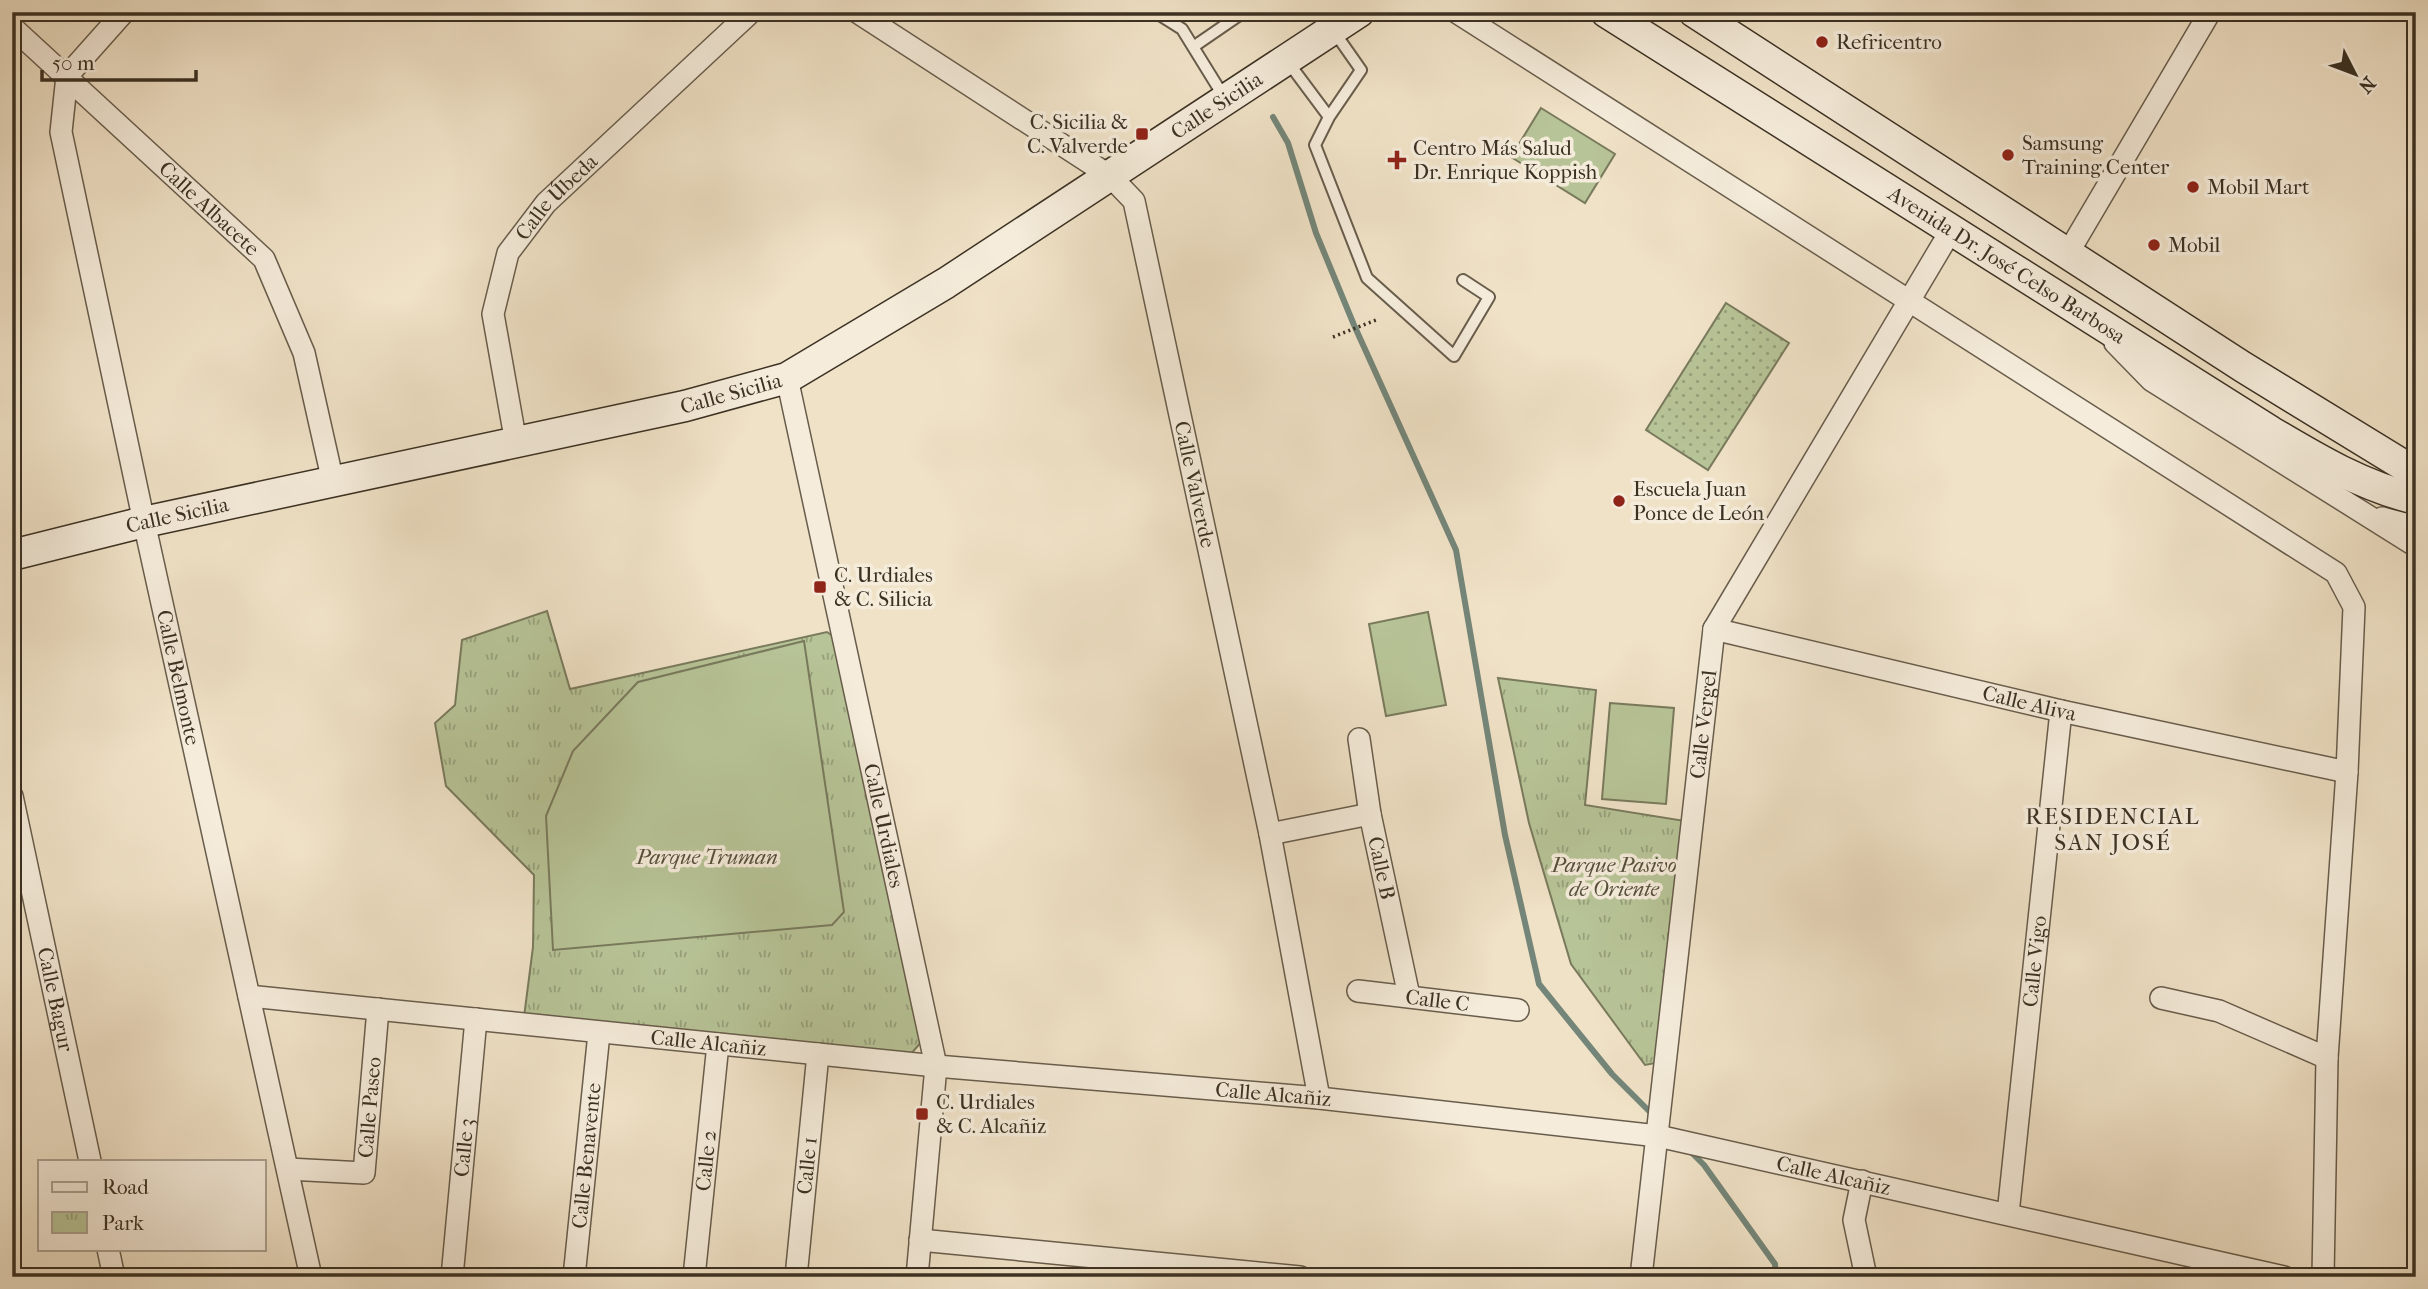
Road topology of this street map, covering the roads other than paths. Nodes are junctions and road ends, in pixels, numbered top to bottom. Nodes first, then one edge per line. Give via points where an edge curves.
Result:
1 (124, 12) edge
2 (751, 12) edge
3 (857, 12) edge
4 (1155, 12) edge
5 (1359, 12) edge
6 (1456, 12) edge
7 (1606, 12) edge
8 (2210, 12) edge
9 (1241, 14) edge
10 (1708, 16) edge
11 (12, 27) edge
12 (1332, 30) junction
13 (1193, 47) junction
14 (1287, 59) junction
15 (67, 76) junction
16 (1226, 100) junction
17 (1329, 117) junction
18 (1110, 176) junction
19 (1950, 232) junction
20 (2068, 253) junction
21 (1463, 280) dead end
22 (1911, 301) junction
23 (2094, 322) junction
24 (787, 378) junction
25 (516, 443) junction
26 (2416, 473) edge
27 (333, 482) junction
28 (2416, 499) edge
29 (2366, 515) junction
30 (144, 522) junction
31 (2416, 527) edge
32 (2416, 546) edge
33 (12, 555) edge
34 (1714, 629) junction
35 (2061, 711) junction
36 (1359, 739) dead end
37 (2347, 772) junction
38 (12, 796) edge
39 (1370, 814) junction
40 (1270, 834) junction
41 (1358, 992) dead end
42 (250, 996) junction
43 (1409, 996) junction
44 (2161, 998) dead end
45 (378, 1009) junction
46 (1518, 1010) dead end
47 (476, 1019) junction
48 (599, 1033) junction
49 (718, 1044) junction
50 (818, 1054) junction
51 (2327, 1058) junction
52 (936, 1066) junction
53 (1319, 1098) junction
54 (1658, 1136) junction
55 (90, 1160) edge
56 (288, 1169) junction
57 (1862, 1181) junction
58 (2008, 1214) junction
59 (920, 1240) junction
60 (108, 1250) edge
61 (114, 1277) edge
62 (311, 1277) edge
63 (452, 1277) edge
64 (573, 1277) edge
65 (694, 1277) edge
66 (796, 1277) edge
67 (917, 1277) edge
68 (1300, 1277) edge
69 (1641, 1277) edge
70 (1866, 1277) edge
71 (2284, 1277) edge
72 (2323, 1277) edge

1 - 15 street
2 - 25 street, Calle Úbeda via 546,204 508,253 493,314
3 - 18 street, Calle Valverde
4 - 13 lane via 1182,29
5 - 12 main road, Calle Sicilia
6 - 22 street
7 - 19 main road, Avenida Dr. José Celso Barbosa
8 - 20 street
9 - 13 lane
10 - 20 main road, Avenida Dr. José Celso Barbosa
11 - 15 street, Calle Albacete
12 - 14 main road, Calle Sicilia
12 - 17 lane via 1360,70
13 - 16 lane
14 - 16 main road, Calle Sicilia
14 - 17 lane
15 - 27 street, Calle Albacete via 264,259 304,353
15 - 30 street, Calle Belmonte via 61,132
16 - 18 main road, Calle Sicilia
17 - 21 lane via 1315,145 1367,278 1454,356 1489,297
18 - 24 main road, Calle Sicilia via 946,284
18 - 40 street, Calle Valverde via 1134,201
19 - 22 street, Calle Vergel
19 - 23 main road, Avenida Dr. José Celso Barbosa
20 - 26 main road, Avenida Dr. José Celso Barbosa
22 - 34 street, Calle Vergel
22 - 37 street via 2336,573 2354,607
23 - 28 main road, Avenida Dr. José Celso Barbosa via 2331,467 2381,491
23 - 29 street via 2151,380
24 - 25 main road, Calle Sicilia
24 - 52 street, Calle Urdiales
25 - 27 main road, Calle Sicilia
27 - 30 main road, Calle Sicilia
29 - 31 street
29 - 32 street
30 - 33 main road, Calle Sicilia
30 - 42 street, Calle Belmonte
34 - 35 street, Calle Aliva
34 - 54 street, Calle Vergel
35 - 37 street, Calle Aliva
35 - 58 street, Calle Vigo
36 - 39 street, Calle B
37 - 51 street
38 - 55 street, Calle Bagur
39 - 40 street
39 - 43 street, Calle B
40 - 53 street, Calle Valverde
41 - 43 street, Calle C
42 - 45 street, Calle Alcañiz
42 - 56 street, Calle Belmonte
43 - 46 street, Calle C
44 - 51 street via 2219,1011
45 - 47 street, Calle Alcañiz
45 - 56 street, Calle Paseo via 364,1173
47 - 48 street, Calle Alcañiz
47 - 63 street, Calle 3
48 - 49 street, Calle Alcañiz
48 - 64 street, Calle Benavente
49 - 50 street, Calle Alcañiz
49 - 65 street, Calle 2
50 - 52 street, Calle Alcañiz
50 - 66 street, Calle 1
51 - 72 street
52 - 53 street, Calle Alcañiz
52 - 59 street, Calle Urdiales
53 - 54 street, Calle Alcañiz
54 - 57 street, Calle Alcañiz
54 - 69 street, Calle Vergel
56 - 62 street, Calle Belmonte
57 - 58 street, Calle Alcañiz
57 - 70 street via 1854,1220
58 - 71 street, Calle Alcañiz
59 - 67 street, Calle Urdiales
59 - 68 street
60 - 61 street

